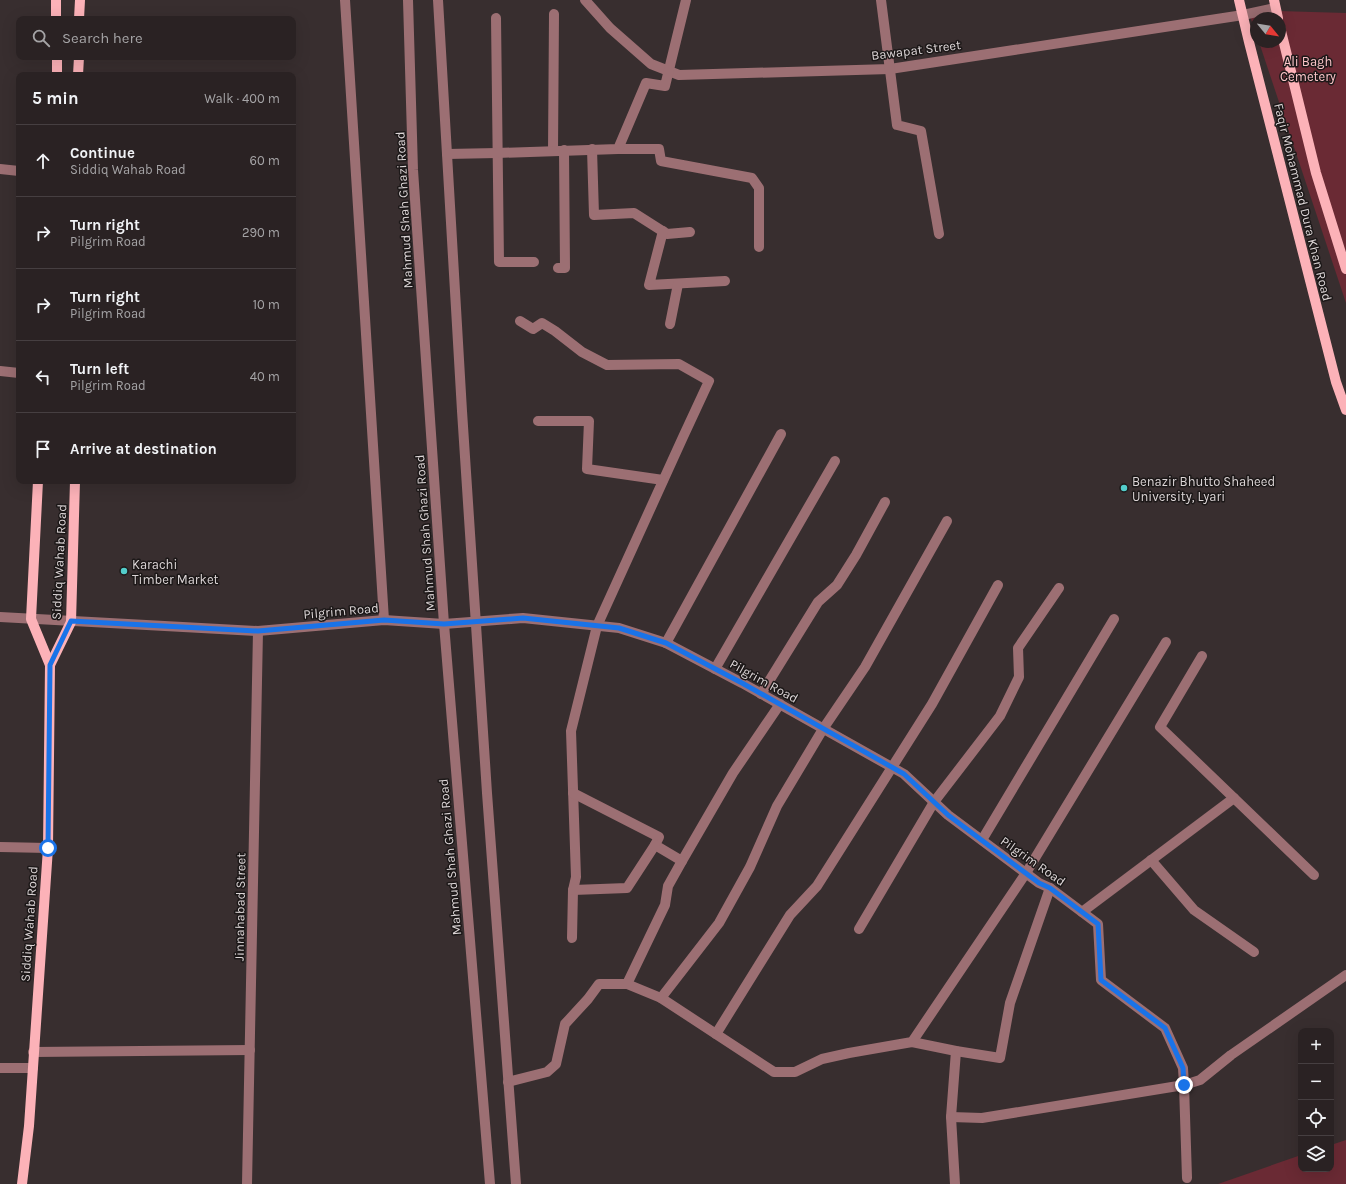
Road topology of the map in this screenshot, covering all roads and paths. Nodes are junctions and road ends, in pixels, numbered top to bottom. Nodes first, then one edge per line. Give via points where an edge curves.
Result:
1 (56, 0) edge
2 (80, 0) edge
3 (345, 0) edge
4 (408, 0) edge
5 (438, 0) edge
6 (585, 0) edge
7 (686, 0) edge
8 (881, 0) edge
9 (1239, 0) edge
10 (1276, 9) edge
11 (554, 14) dead end
12 (1243, 15) junction
13 (56, 16) edge
14 (79, 16) edge
15 (496, 18) dead end
16 (1285, 48) edge
17 (57, 60) edge
18 (79, 60) edge
19 (890, 69) junction
20 (669, 71) junction
21 (57, 72) edge
22 (78, 72) edge
23 (592, 149) junction
24 (618, 149) junction
25 (564, 150) junction
26 (552, 151) junction
27 (497, 153) junction
28 (447, 154) junction
29 (0, 169) edge
30 (16, 172) edge
31 (663, 231) junction
32 (690, 232) dead end
33 (939, 234) dead end
34 (759, 247) dead end
35 (534, 262) dead end
36 (558, 268) dead end
37 (1346, 269) edge
38 (725, 281) dead end
39 (678, 284) junction
40 (520, 321) dead end
41 (670, 324) dead end
42 (0, 371) edge
43 (16, 373) edge
44 (1346, 410) edge
45 (538, 421) dead end
46 (781, 434) dead end
47 (835, 461) dead end
48 (663, 480) junction
49 (38, 484) edge
50 (75, 484) edge
51 (885, 502) dead end
52 (947, 521) dead end
53 (998, 585) dead end
54 (1059, 588) dead end
55 (0, 617) edge
56 (31, 619) junction
57 (1114, 619) dead end
58 (384, 620) junction
59 (71, 621) junction
60 (476, 622) junction
61 (444, 624) junction
62 (597, 626) junction
63 (258, 631) junction
64 (1166, 642) dead end
65 (666, 643) junction
66 (1202, 656) dead end
67 (50, 665) junction
68 (715, 669) junction
69 (761, 694) junction
70 (780, 704) junction
71 (823, 729) junction
72 (891, 767) junction
73 (573, 793) junction
74 (1234, 798) junction
75 (934, 802) junction
76 (982, 840) junction
77 (655, 845) junction
78 (0, 847) edge
79 (48, 848) junction
80 (1151, 860) junction
81 (682, 861) junction
82 (1026, 873) junction
83 (1314, 875) dead end
84 (1050, 888) junction
85 (573, 890) junction
86 (1082, 912) junction
87 (859, 929) dead end
88 (572, 938) dead end
89 (1254, 952) dead end
90 (1346, 975) edge
91 (627, 984) junction
92 (661, 998) junction
93 (716, 1034) junction
94 (912, 1042) junction
95 (250, 1050) junction
96 (33, 1052) junction
97 (956, 1052) junction
98 (0, 1068) edge
99 (33, 1068) junction
100 (508, 1082) junction
101 (1184, 1085) junction
102 (951, 1117) junction
103 (1187, 1178) dead end
104 (22, 1184) edge
105 (247, 1184) edge
106 (490, 1184) edge
107 (516, 1184) edge
108 (955, 1184) edge

1 - 13 main road
2 - 14 main road
3 - 58 street
4 - 61 street, Mahmud Shah Ghazi Road via 413,170
5 - 28 street
6 - 20 street, Bawapat Street via 610,28 651,64
7 - 20 street
8 - 19 street
9 - 12 main road, Faqir Mohammad Dura Khan Road
10 - 12 street, Bawapat Street
11 - 26 street
12 - 19 street, Bawapat Street
12 - 44 main road, Faqir Mohammad Dura Khan Road via 1336,382
15 - 27 street
16 - 37 main road, Faqir Mohammad Dura Khan Road via 1316,173
17 - 21 main road
18 - 22 main road
19 - 20 street, Bawapat Street via 679,75
19 - 33 street via 897,125 921,131
20 - 24 street via 665,86 646,83
23 - 24 street
23 - 25 street
23 - 31 street via 594,215 634,213
24 - 34 street via 659,149 661,161 752,178 759,188
25 - 26 street
25 - 36 street via 565,268
26 - 27 street
27 - 28 street
27 - 35 street via 499,262
28 - 60 street
29 - 30 street
31 - 32 street via 667,234
31 - 39 street via 649,285
38 - 39 street
39 - 41 street
40 - 48 street via 533,329 542,323 582,352 607,365 679,364 710,381
42 - 43 street
45 - 48 street via 589,421 587,469
46 - 65 street
47 - 68 street
48 - 62 street
49 - 56 main road, Siddiq Wahab Road
50 - 59 main road, Siddiq Wahab Road
51 - 69 street via 856,556 837,585 818,602
52 - 71 street via 865,666
53 - 72 street via 932,704
54 - 75 street via 1018,648 1019,677 1000,716
55 - 56 street, Pilgrim Road
56 - 59 street, Pilgrim Road
56 - 67 main road, Siddiq Wahab Road
57 - 76 street
58 - 61 street, Pilgrim Road
58 - 63 street, Pilgrim Road
59 - 63 street, Pilgrim Road
59 - 67 main road, Siddiq Wahab Road
60 - 61 street, Pilgrim Road
60 - 62 street, Pilgrim Road via 523,618
60 - 100 street
61 - 106 street, Mahmud Shah Ghazi Road
62 - 65 street, Pilgrim Road via 619,628
62 - 73 street via 571,731
63 - 95 street, Jinnahabad Street
64 - 82 street
65 - 68 street, Pilgrim Road
66 - 74 street via 1160,727
67 - 79 main road, Siddiq Wahab Road
68 - 69 street, Pilgrim Road
69 - 70 street, Pilgrim Road
70 - 71 street, Pilgrim Road
70 - 81 street via 733,773
71 - 72 street, Pilgrim Road
71 - 92 street via 777,806 750,867 719,923
72 - 75 street, Pilgrim Road via 904,774
72 - 93 street via 817,886 790,915
73 - 77 street via 659,837
73 - 85 street via 576,877
74 - 80 street
74 - 83 street
75 - 76 street, Pilgrim Road
75 - 87 street
76 - 82 street, Pilgrim Road
77 - 81 street
77 - 85 street via 628,888
78 - 79 street
79 - 96 main road, Siddiq Wahab Road
80 - 86 street
80 - 89 street via 1194,910
81 - 91 street via 668,886 664,905
82 - 84 street, Pilgrim Road
82 - 94 street
84 - 86 street, Pilgrim Road
84 - 97 street via 1010,1004 1000,1058
85 - 88 street
86 - 101 street, Pilgrim Road via 1098,924 1101,980 1165,1028 1183,1068
90 - 101 street via 1231,1055 1200,1080
91 - 92 street
91 - 100 street via 599,984 566,1024 556,1064 547,1072
92 - 93 street
93 - 94 street via 774,1072 795,1072 822,1059
94 - 97 street
95 - 96 street
95 - 105 street, Jinnahabad Street
96 - 99 main road, Siddiq Wahab Road
97 - 102 street
98 - 99 street
99 - 104 main road, Siddiq Wahab Road
100 - 107 street
101 - 102 street via 982,1118
101 - 103 street, Pilgrim Road
102 - 108 street

